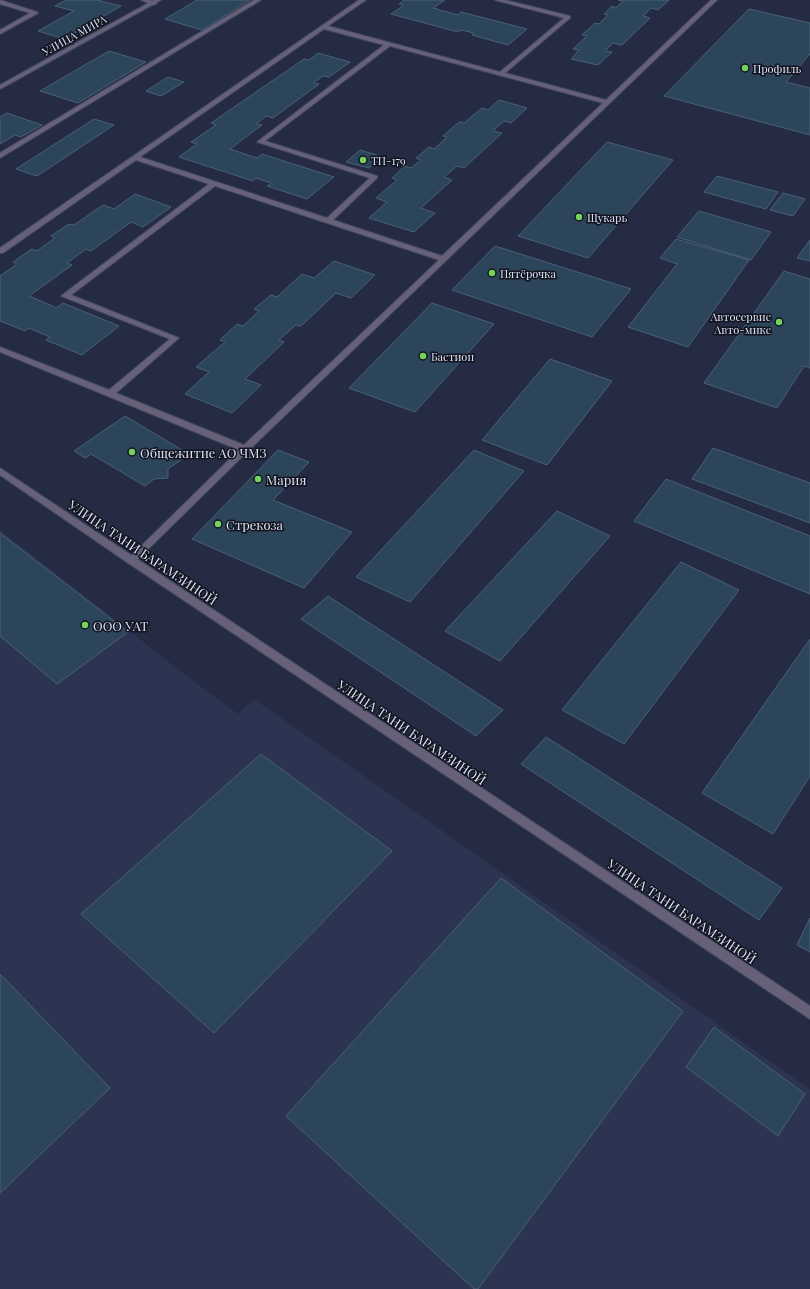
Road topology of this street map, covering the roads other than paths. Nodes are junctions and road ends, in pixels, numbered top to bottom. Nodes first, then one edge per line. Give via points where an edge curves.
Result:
1 (144, 0) edge
2 (258, 0) edge
3 (363, 0) edge
4 (498, 0) edge
5 (714, 0) edge
6 (156, 1) edge
7 (0, 2) edge
8 (323, 27) junction
9 (0, 32) edge
10 (388, 44) junction
11 (501, 74) junction
12 (0, 87) edge
13 (608, 102) junction
14 (0, 156) edge
15 (134, 158) junction
16 (214, 184) junction
17 (328, 221) junction
18 (0, 251) edge
19 (444, 259) junction
20 (0, 349) edge
21 (110, 394) junction
22 (245, 450) junction
23 (0, 471) edge
24 (131, 561) junction
25 (810, 1013) edge

1 - 6 street
2 - 14 street
3 - 8 street
4 - 11 street via 568,17
5 - 13 street
6 - 12 street, УЛИЦА МИРА
7 - 9 street via 35,13
8 - 10 street
8 - 15 street
10 - 11 street
10 - 17 street via 260,142 375,178
11 - 13 street
13 - 19 street
15 - 16 street
15 - 18 street
16 - 17 street
16 - 21 street via 65,296 175,338
17 - 19 street
19 - 22 street
20 - 21 street
21 - 22 street
22 - 24 street
23 - 24 street, УЛИЦА ТАНИ БАРАМЗИНОЙ
24 - 25 street, УЛИЦА ТАНИ БАРАМЗИНОЙ

